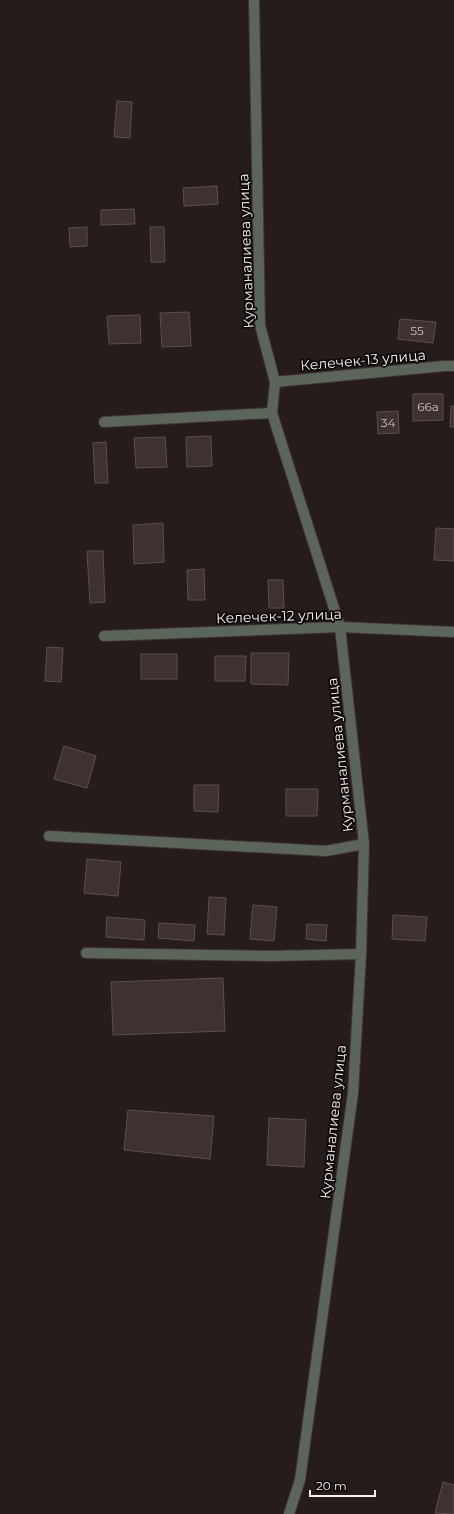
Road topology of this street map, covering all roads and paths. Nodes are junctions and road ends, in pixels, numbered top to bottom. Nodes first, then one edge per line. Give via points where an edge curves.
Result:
1 (254, 0) edge
2 (454, 366) edge
3 (275, 382) junction
4 (272, 413) junction
5 (104, 422) dead end
6 (340, 628) junction
7 (454, 632) edge
8 (104, 636) dead end
9 (49, 836) dead end
10 (364, 844) junction
11 (86, 952) dead end
12 (361, 954) junction
13 (290, 1514) edge

1 - 3 street, Курманалиева улица via 260,325
2 - 3 street, Келечек-13 улица
3 - 4 street, Курманалиева улица
4 - 5 street
4 - 6 street, Курманалиева улица
6 - 7 street, Келечек-12 улица
6 - 8 street, Келечек-12 улица
6 - 10 street, Курманалиева улица
9 - 10 street via 326,851
10 - 12 street, Курманалиева улица
11 - 12 street via 271,956
12 - 13 street, Курманалиева улица via 353,1093 300,1480

